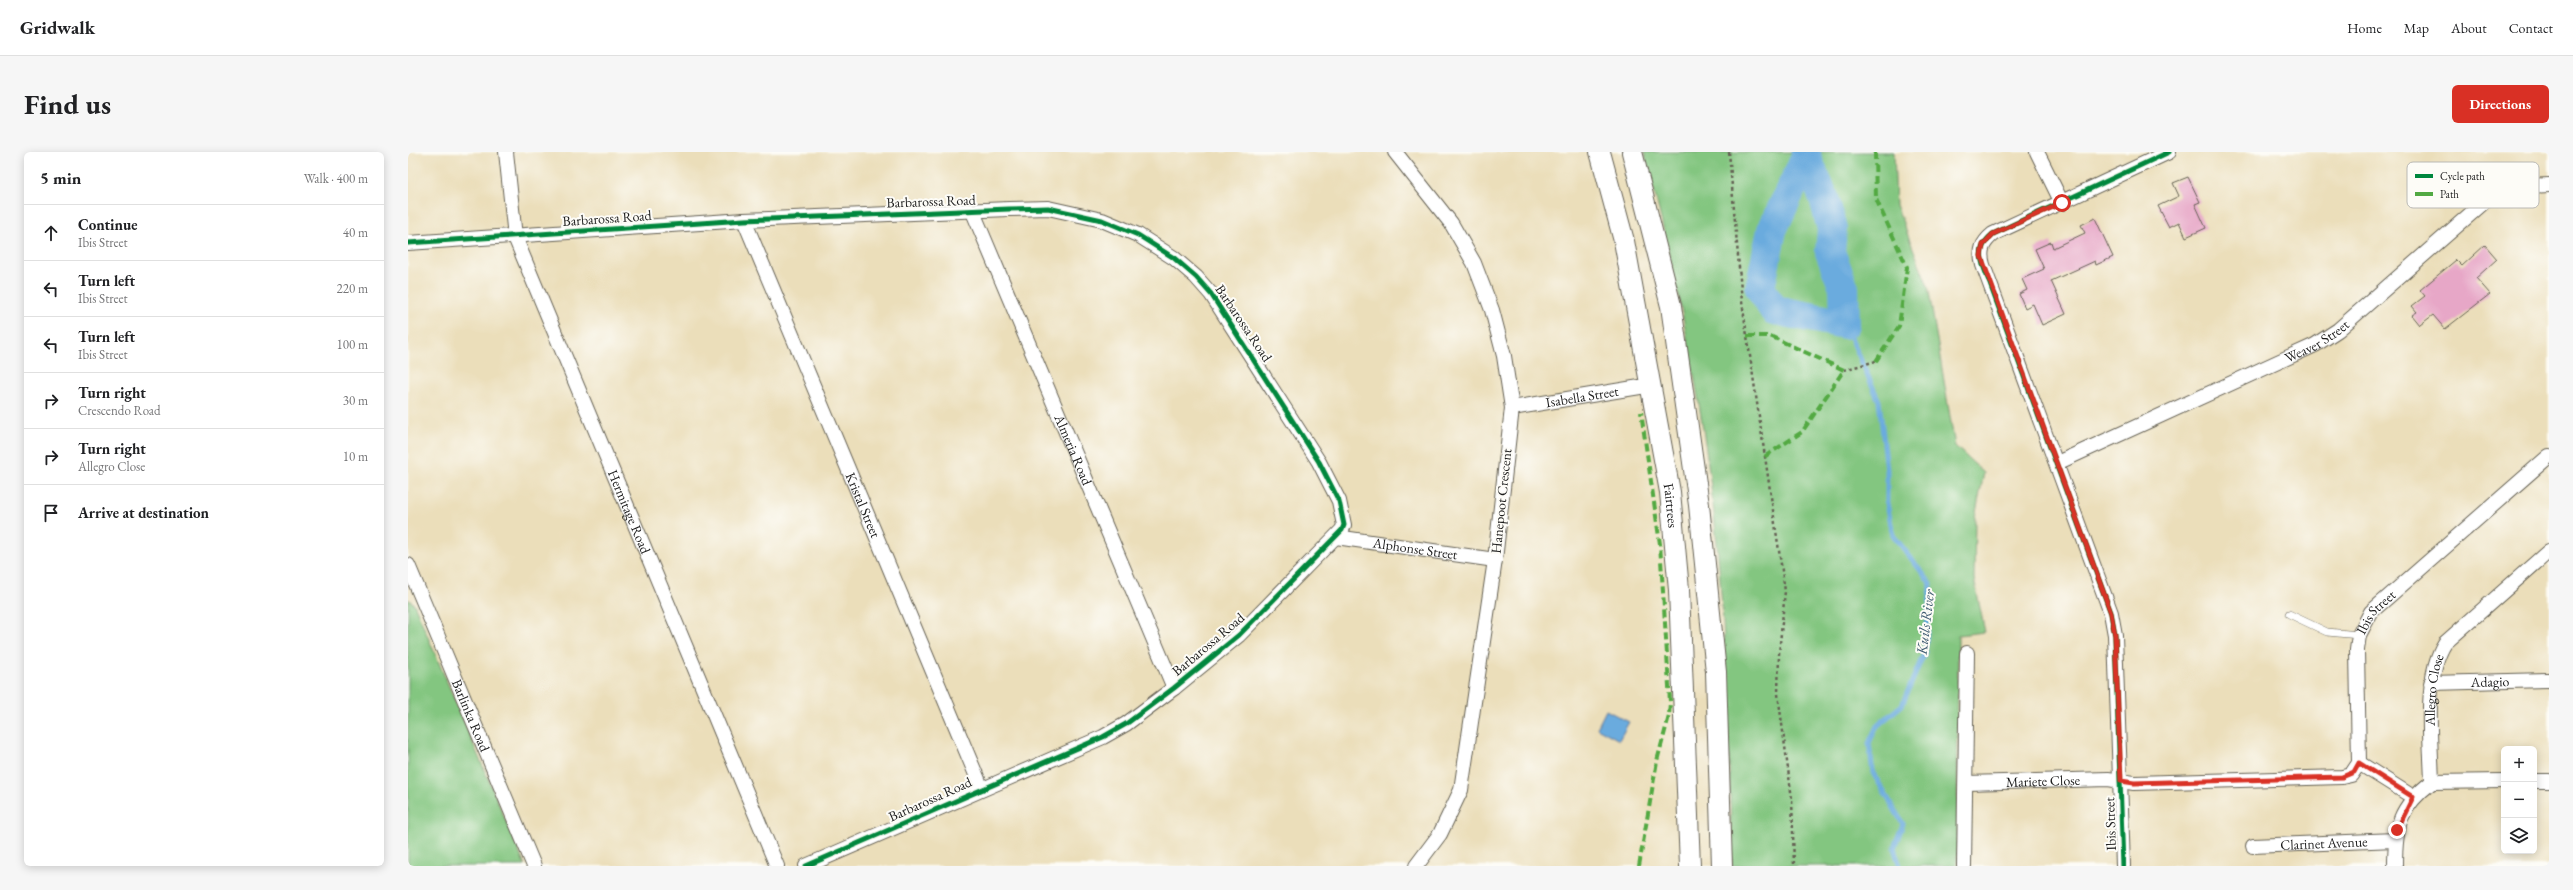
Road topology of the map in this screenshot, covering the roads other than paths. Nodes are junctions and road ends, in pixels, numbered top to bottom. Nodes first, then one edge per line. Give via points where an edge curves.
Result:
1 (506, 152) edge
2 (1395, 152) edge
3 (1600, 152) edge
4 (1632, 152) edge
5 (2037, 152) edge
6 (2169, 152) edge
7 (2549, 185) edge
8 (2539, 186) edge
9 (2062, 203) junction
10 (2477, 208) edge
11 (973, 212) junction
12 (744, 220) junction
13 (515, 237) junction
14 (408, 243) edge
15 (1652, 385) junction
16 (1512, 408) junction
17 (2549, 456) edge
18 (2057, 463) junction
19 (1336, 536) junction
20 (2546, 559) edge
21 (1495, 560) junction
22 (409, 572) edge
23 (2288, 614) dead end
24 (2359, 635) junction
25 (1967, 653) dead end
26 (2549, 680) edge
27 (2431, 683) junction
28 (1174, 688) junction
29 (2359, 763) junction
30 (2121, 781) junction
31 (2501, 781) edge
32 (2537, 781) edge
33 (2549, 781) edge
34 (2432, 782) junction
35 (1966, 783) junction
36 (982, 789) junction
37 (2413, 797) junction
38 (2395, 840) junction
39 (2253, 846) dead end
40 (534, 866) edge
41 (777, 866) edge
42 (806, 866) edge
43 (1416, 866) edge
44 (1690, 866) edge
45 (1722, 866) edge
46 (1964, 866) edge
47 (2124, 866) edge
48 (2396, 866) edge

1 - 13 street, Hermitage Road
2 - 16 street, Hanepoot Crescent via 1451,223 1474,263 1492,310 1504,356
3 - 15 main road, Fairtrees via 1624,241
4 - 45 main road, Fairtrees via 1670,306 1699,504 1716,672
5 - 9 street
6 - 9 street, Ibis Street
7 - 8 street, Weaver Street
9 - 18 street, Ibis Street via 1993,234 1983,245 1981,256
10 - 18 street, Weaver Street via 2338,330 2315,345
11 - 12 street, Barbarossa Road
11 - 19 street, Barbarossa Road via 1048,208 1102,220 1138,235 1196,277 1211,294 1250,352 1319,462 1342,512 1344,525
11 - 28 street, Almeria Road
12 - 13 street, Barbarossa Road
12 - 36 street, Kristal Street
13 - 14 street, Barbarossa Road
13 - 41 street, Hermitage Road
15 - 16 street, Isabella Street
15 - 44 main road, Fairtrees via 1670,492 1679,590
16 - 21 street, Hanepoot Crescent
17 - 24 street, Ibis Street via 2380,602 2371,612
18 - 30 street, Ibis Street via 2111,613 2115,635
19 - 21 street, Alphonse Street
19 - 28 street, Barbarossa Road via 1239,635
20 - 27 street, Allegro Close via 2445,643 2434,664
21 - 43 street, Hanepoot Crescent via 1461,790 1440,834
22 - 40 street, Barlinka Road
23 - 24 lane via 2327,632
24 - 29 street, Ibis Street via 2356,667
25 - 35 street
26 - 27 street, Adagio
27 - 34 street, Allegro Close
28 - 36 street, Barbarossa Road via 1126,724 1103,737
29 - 30 street, Ibis Street via 2354,772 2342,777 2134,783
29 - 37 street
30 - 35 street, Mariete Close
30 - 47 street, Ibis Street
31 - 34 street
32 - 33 street
34 - 37 street
35 - 46 street
36 - 42 street, Barbarossa Road
37 - 38 street via 2404,812
38 - 39 street, Clarinet Avenue
38 - 48 street

